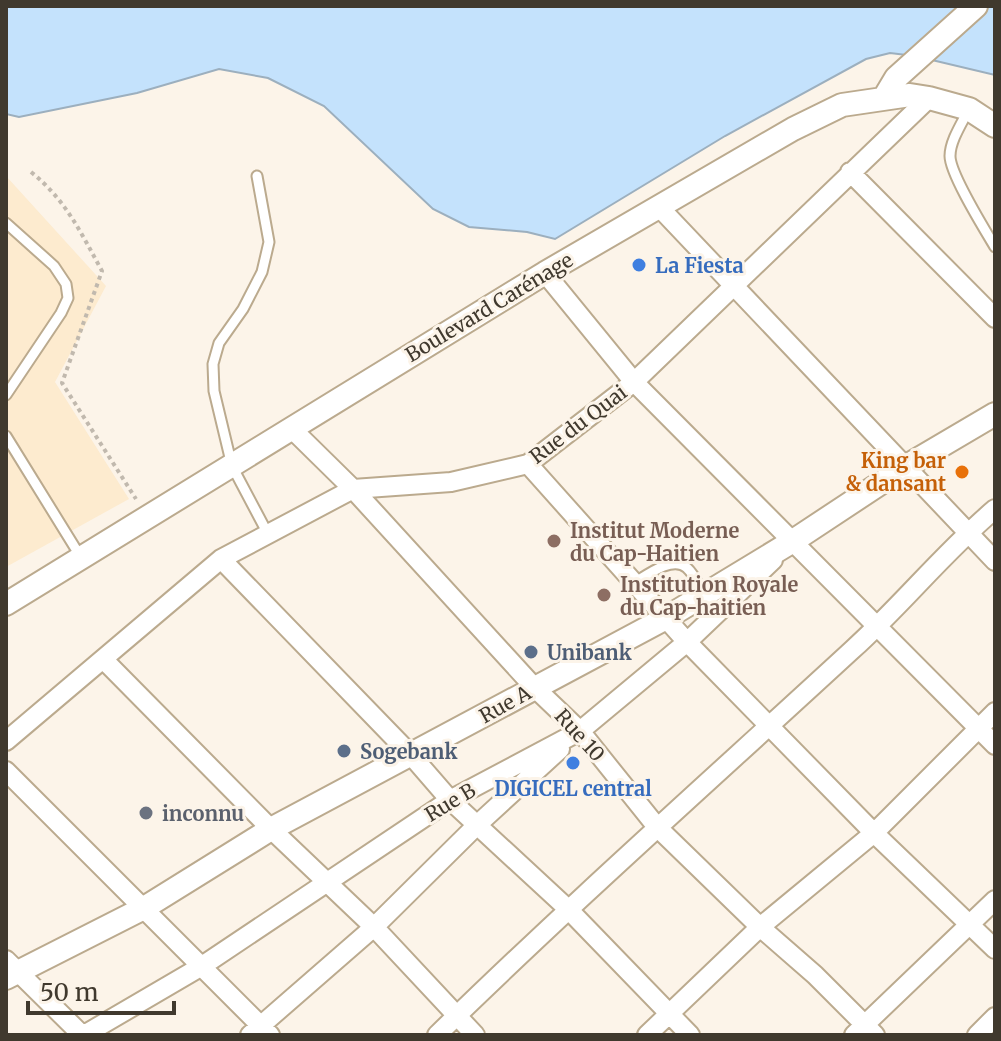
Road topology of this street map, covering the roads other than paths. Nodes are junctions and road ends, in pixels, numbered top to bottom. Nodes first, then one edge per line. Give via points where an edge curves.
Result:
1 (976, 6) edge
2 (884, 98) junction
3 (929, 98) junction
4 (969, 109) junction
5 (995, 126) edge
6 (850, 172) junction
7 (257, 176) dead end
8 (660, 208) junction
9 (6, 223) edge
10 (995, 247) edge
11 (545, 273) junction
12 (734, 288) junction
13 (995, 318) edge
14 (634, 382) junction
15 (6, 395) edge
16 (995, 414) edge
17 (291, 428) junction
18 (6, 436) edge
19 (528, 464) junction
20 (232, 466) junction
21 (905, 467) junction
22 (353, 489) junction
23 (995, 509) edge
24 (967, 532) junction
25 (268, 534) junction
26 (793, 541) junction
27 (82, 559) junction
28 (221, 559) junction
29 (995, 561) edge
30 (634, 583) junction
31 (705, 595) junction
32 (6, 604) edge
33 (666, 618) junction
34 (877, 628) junction
35 (687, 642) junction
36 (104, 660) junction
37 (534, 687) junction
38 (995, 712) edge
39 (771, 725) junction
40 (977, 727) junction
41 (580, 731) junction
42 (6, 741) edge
43 (995, 745) edge
44 (411, 755) junction
45 (6, 771) edge
46 (450, 800) junction
47 (477, 825) junction
48 (657, 827) junction
49 (271, 829) junction
50 (874, 833) junction
51 (326, 882) junction
52 (995, 900) edge
53 (144, 908) junction
54 (568, 909) junction
55 (970, 923) junction
56 (374, 927) junction
57 (760, 927) junction
58 (995, 949) edge
59 (202, 966) junction
60 (10, 970) edge
61 (670, 1014) junction
62 (456, 1016) junction
63 (995, 1017) edge
64 (261, 1032) edge
65 (865, 1032) edge
66 (83, 1035) edge
67 (437, 1035) edge
68 (475, 1035) edge
69 (647, 1035) edge
70 (690, 1035) edge
71 (977, 1035) edge

1 - 2 street via 896,78
2 - 3 street, Boulevard Carénage
2 - 8 street, Boulevard Carénage via 842,105 793,129
3 - 4 street, Boulevard Carénage
3 - 6 street, Rue du Quai
4 - 5 street, Boulevard Carénage
4 - 10 lane via 950,157
6 - 12 street, Rue du Quai
6 - 13 street
7 - 20 lane via 269,242 262,272 219,343 213,364
8 - 11 street, Boulevard Carénage
8 - 12 street
9 - 15 lane via 54,266 68,298
11 - 14 street
11 - 17 street, Boulevard Carénage
12 - 14 street, Rue du Quai
12 - 21 street
14 - 19 street, Rue du Quai
14 - 26 street
16 - 21 street, Rue A
17 - 20 street, Boulevard Carénage
17 - 22 street, Rue 10
18 - 27 lane
19 - 22 street, Rue du Quai via 451,482
19 - 30 street
20 - 25 lane
20 - 27 street, Boulevard Carénage
21 - 24 street
21 - 26 street, Rue A
22 - 25 street, Rue du Quai
22 - 37 street, Rue 10
23 - 24 street
24 - 29 street
24 - 34 street
25 - 28 street, Rue du Quai
26 - 31 street, Rue A
26 - 34 street
26 - 35 street, Rue B
27 - 32 street, Boulevard Carénage
28 - 36 street, Rue du Quai
28 - 44 street
30 - 31 lane via 672,564 681,565
30 - 33 street
31 - 33 street, Rue A
33 - 35 street
33 - 37 street, Rue A
34 - 39 street
34 - 40 street
35 - 39 street
35 - 41 street, Rue B
36 - 42 street, Rue du Quai
36 - 49 street
37 - 41 street, Rue 10
37 - 44 street, Rue A
38 - 40 street
39 - 48 street
39 - 50 street
40 - 43 street
40 - 50 street
41 - 46 street, Rue B
41 - 47 street
41 - 48 street, Rue 10
44 - 46 street
44 - 49 street, Rue A
45 - 53 street
46 - 47 street
46 - 51 street, Rue B
47 - 54 street
47 - 56 street
48 - 54 street
48 - 57 street, Rue 10
49 - 51 street
49 - 53 street, Rue A
50 - 55 street
50 - 57 street
51 - 56 street
51 - 59 street, Rue B
52 - 55 street
53 - 59 street
53 - 60 street, Rue A
54 - 61 street
54 - 62 street
55 - 58 street
55 - 65 street
56 - 62 street
56 - 64 street
57 - 61 street
57 - 65 street, Rue 10 via 815,975
59 - 64 street
59 - 66 street, Rue B
60 - 66 street
61 - 69 street
61 - 70 street
62 - 67 street
62 - 68 street
63 - 71 street

